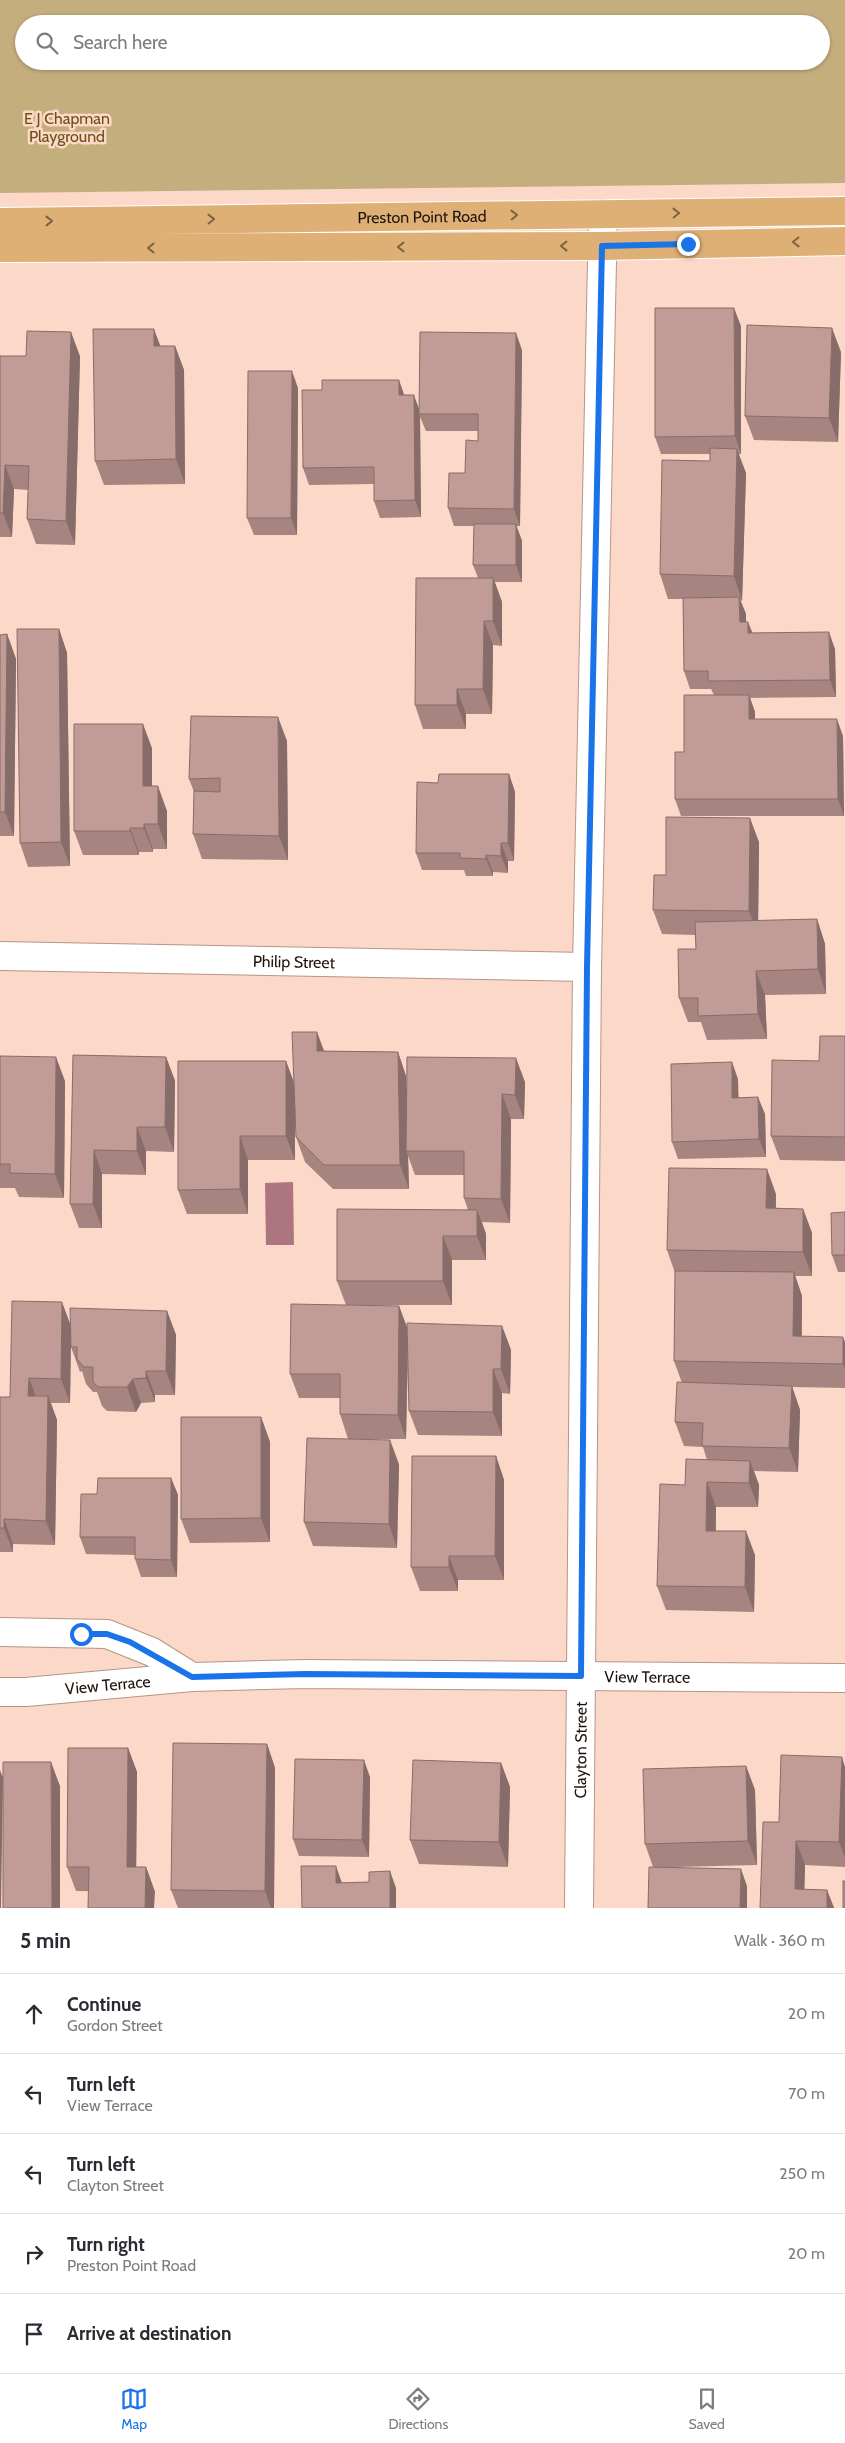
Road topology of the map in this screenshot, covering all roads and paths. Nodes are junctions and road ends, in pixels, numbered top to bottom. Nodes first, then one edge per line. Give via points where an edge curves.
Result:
1 (845, 211) edge
2 (603, 214) junction
3 (0, 222) edge
4 (845, 241) edge
5 (602, 246) junction
6 (0, 248) edge
7 (0, 956) edge
8 (587, 967) junction
9 (0, 1632) edge
10 (581, 1676) junction
11 (192, 1677) junction
12 (845, 1678) edge
13 (0, 1692) edge
14 (579, 1908) edge

2 -> 1 main road, Preston Point Road
3 -> 2 main road, Preston Point Road
2 - 5 street, Clayton Street
4 -> 5 main road, Preston Point Road
5 -> 6 main road, Preston Point Road
5 - 8 street, Clayton Street
7 - 8 street, Philip Street
8 - 10 street, Clayton Street
9 - 11 street via 107,1634 152,1652
10 - 11 street, View Terrace via 305,1674
10 - 12 street, View Terrace
10 - 14 street, Clayton Street
11 - 13 street, View Terrace via 36,1692

